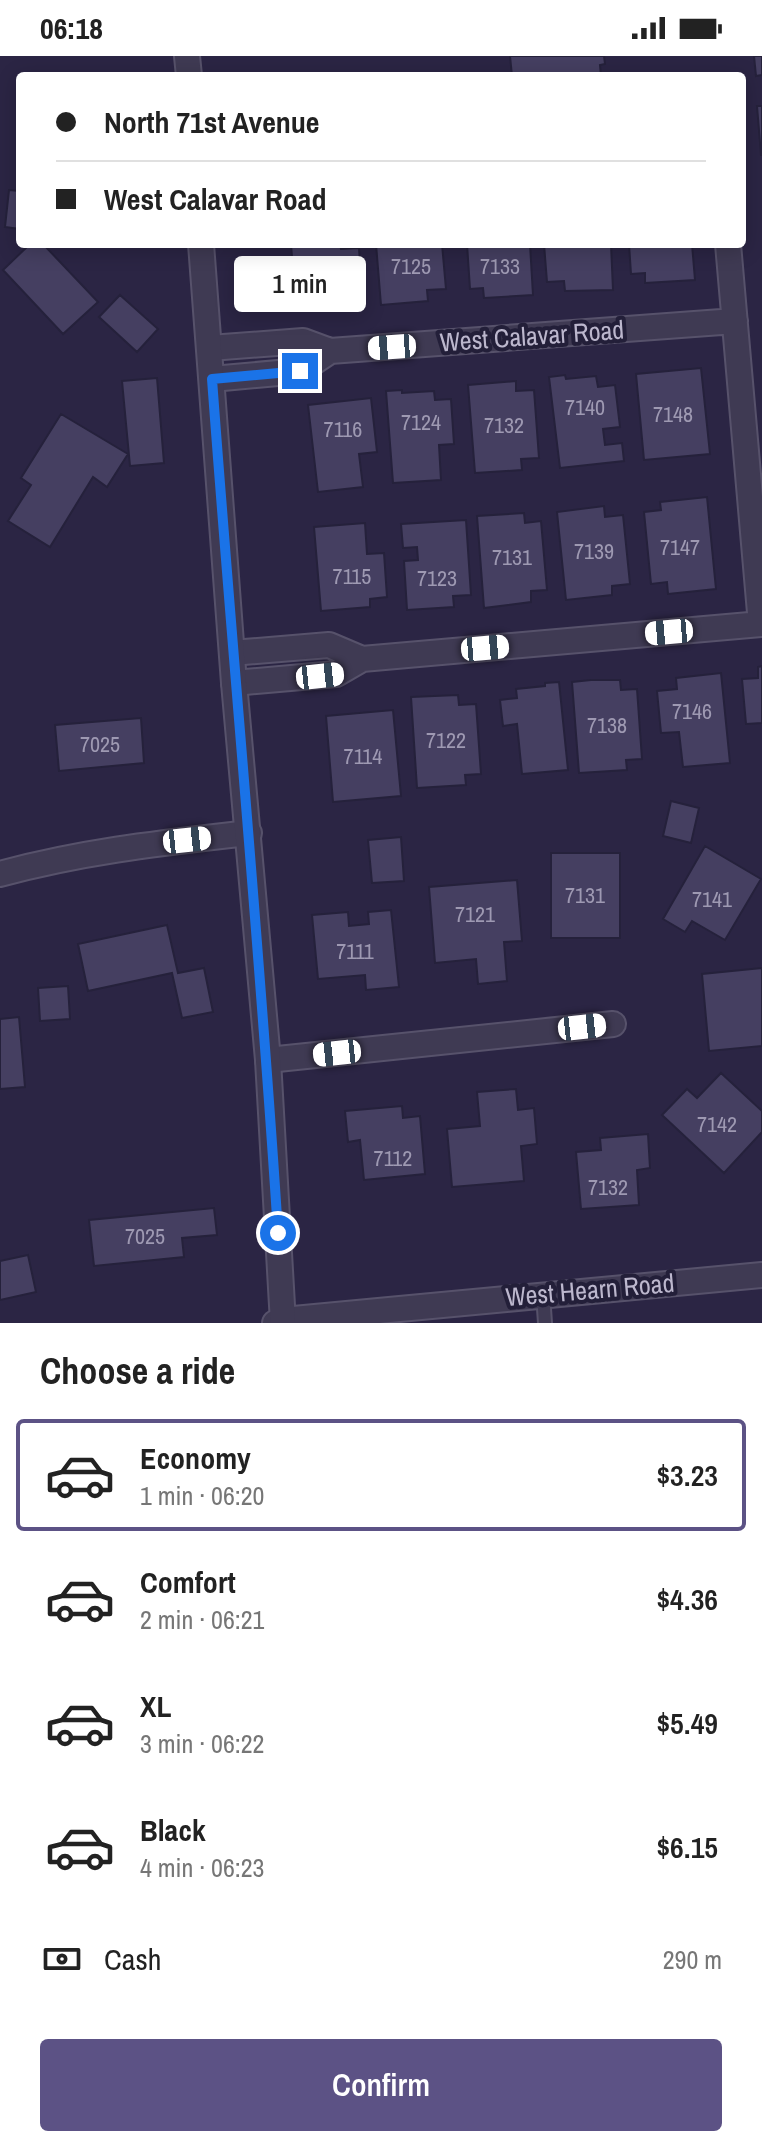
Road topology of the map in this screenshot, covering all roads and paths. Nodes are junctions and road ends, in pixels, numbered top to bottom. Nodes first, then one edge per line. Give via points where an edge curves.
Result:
1 (201, 248) edge
2 (728, 248) edge
3 (735, 321) junction
4 (277, 342) junction
5 (210, 348) junction
6 (330, 351) junction
7 (281, 373) junction
8 (212, 379) junction
9 (761, 624) edge
10 (300, 647) junction
11 (232, 653) junction
12 (362, 659) junction
13 (304, 678) junction
14 (234, 683) junction
15 (249, 833) junction
16 (0, 874) edge
17 (613, 1024) dead end
18 (268, 1060) junction
19 (762, 1275) edge
20 (543, 1294) junction
21 (280, 1322) edge
22 (545, 1323) edge

1 - 5 street
2 - 3 street
3 - 6 street, West Calavar Road
3 - 9 street
4 - 5 street, West Calavar Road
4 - 6 street, West Calavar Road via 303,341
4 - 7 street
5 - 8 street
6 - 7 street, West Calavar Road via 300,371
7 - 8 street, West Calavar Road
8 - 11 street
9 - 12 street
10 - 11 street
10 - 12 street via 329,645
10 - 13 street
11 - 14 street
12 - 13 street via 336,674
13 - 14 street
14 - 15 street
15 - 16 street via 118,848
15 - 18 street
17 - 18 street
18 - 21 street
19 - 20 street, West Hearn Road
20 - 21 street, West Hearn Road
20 - 22 lane

